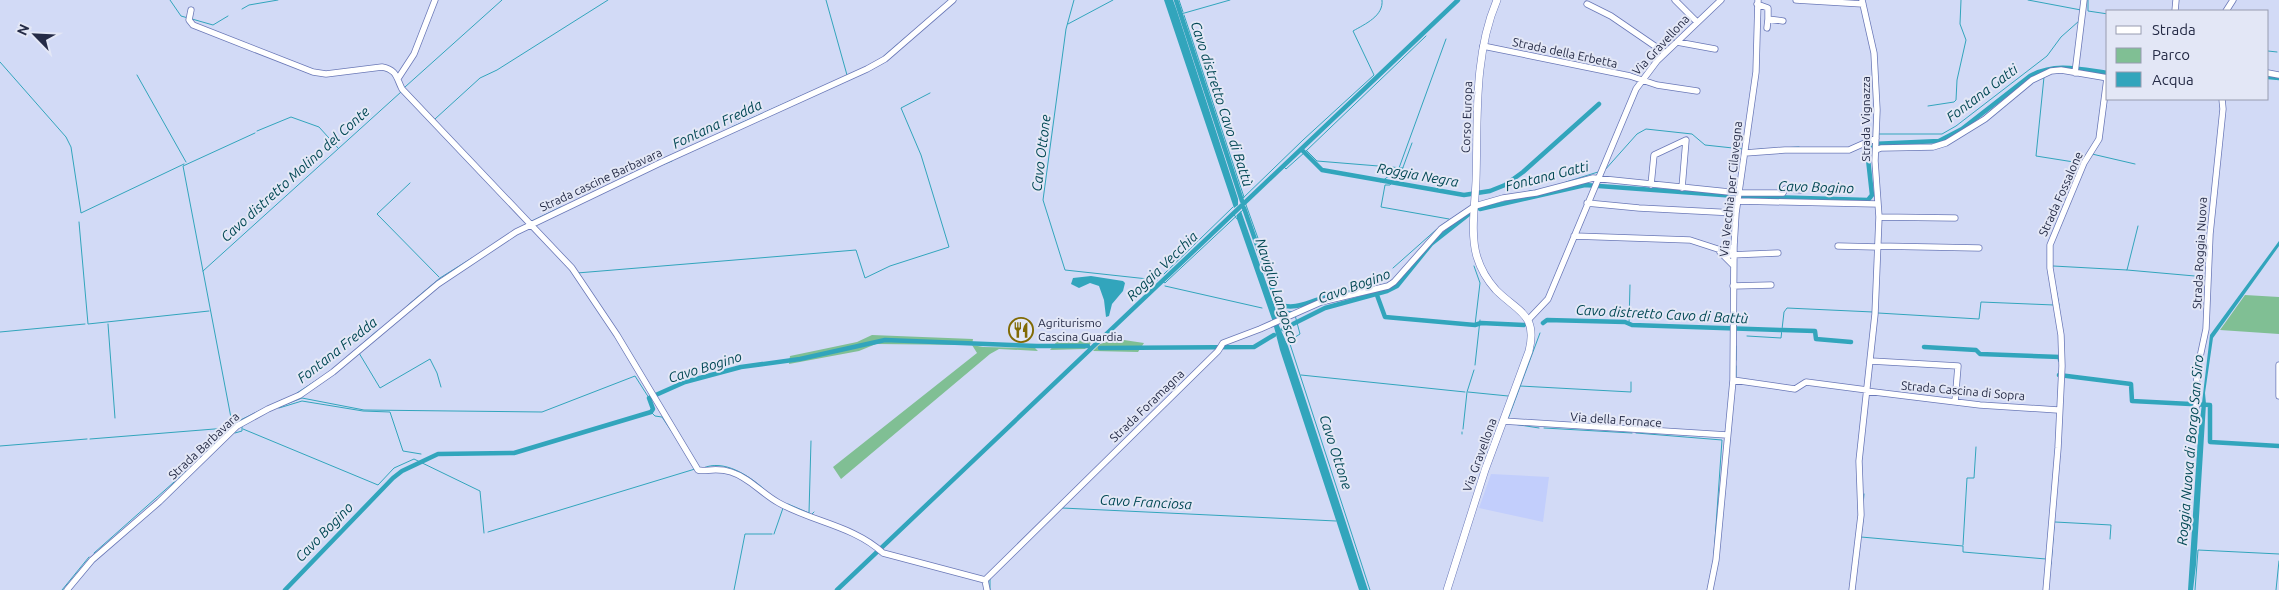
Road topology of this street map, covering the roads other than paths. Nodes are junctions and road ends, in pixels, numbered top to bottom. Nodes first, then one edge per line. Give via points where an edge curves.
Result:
1 (434, 0) edge
2 (953, 0) edge
3 (1497, 0) edge
4 (1675, 0) edge
5 (1721, 0) edge
6 (1796, 0) edge
7 (2084, 0) edge
8 (1758, 2) edge
9 (1863, 2) edge
10 (1587, 4) dead end
11 (191, 10) dead end
12 (1768, 19) junction
13 (1783, 21) dead end
14 (1697, 22) junction
15 (1767, 28) dead end
16 (1677, 42) junction
17 (1483, 46) junction
18 (1715, 49) dead end
19 (1665, 53) junction
20 (2075, 72) junction
21 (399, 77) junction
22 (2106, 78) edge
23 (1642, 80) junction
24 (1697, 91) dead end
25 (2106, 92) edge
26 (2222, 100) edge
27 (1876, 141) junction
28 (1745, 153) junction
29 (1597, 178) junction
30 (1651, 185) junction
31 (1682, 188) junction
32 (1802, 190) dead end
33 (1739, 193) junction
34 (1738, 201) junction
35 (1587, 202) junction
36 (1878, 204) junction
37 (1475, 206) junction
38 (1736, 212) junction
39 (1879, 217) junction
40 (1954, 218) dead end
41 (531, 224) junction
42 (516, 232) joint
43 (1574, 236) junction
44 (1734, 246) junction
45 (1838, 246) dead end
46 (1878, 246) junction
47 (1979, 248) dead end
48 (1778, 253) dead end
49 (1722, 254) junction
50 (1734, 254) junction
51 (1733, 265) junction
52 (1771, 285) dead end
53 (1733, 286) junction
54 (1542, 307) junction
55 (1524, 314) junction
56 (1531, 327) junction
57 (1870, 361) junction
58 (2279, 365) edge
59 (1733, 380) junction
60 (1867, 391) junction
61 (2279, 396) edge
62 (1955, 402) junction
63 (2196, 405) dead end
64 (2058, 410) junction
65 (1504, 421) junction
66 (1727, 435) junction
67 (985, 580) junction
68 (67, 590) edge
69 (987, 590) edge
70 (1447, 590) edge
71 (1710, 590) edge
72 (1852, 590) edge
73 (2046, 590) edge

1 - 21 street via 414,54
2 - 41 street, Strada cascine Barbavara via 885,59 867,70
3 - 17 main road, Corso Europa
4 - 14 street
5 - 14 street, Via Gravellona
6 - 9 street
7 - 20 street
8 - 12 street via 1768,8
8 - 28 street, Via Vecchia per Cilavegna via 1756,72
9 - 27 street, Strada Vignazza via 1874,53
10 - 19 street via 1611,16
11 - 21 street via 189,19 193,25 313,72 326,74 382,67 391,69
12 - 13 street
12 - 15 street
14 - 16 street, Via Gravellona
16 - 18 street
16 - 19 street, Via Gravellona
17 - 23 street, Strada della Erbetta
17 - 37 main road, Corso Europa
19 - 23 street, Via Gravellona
20 - 22 street
20 - 27 street via 2043,73 1985,119 1946,143 1933,147 1881,148
21 - 41 street via 402,89
23 - 24 street, Strada della Erbetta
23 - 29 street, Via Gravellona
25 - 64 street, Strada Fossalone via 2099,139 2084,163 2050,245 2050,268 2061,335
26 - 63 street, Strada Roggia Nuova via 2206,329 2197,371
27 - 28 street via 1849,150
27 - 36 street, Strada Vignazza
28 - 33 street, Via Vecchia per Cilavegna
29 - 30 street
29 - 35 street, Via Gravellona
29 - 37 street
30 - 31 street
30 - 31 street via 1654,155 1686,140
31 - 33 street
32 - 33 street
33 - 34 street, Via Vecchia per Cilavegna
34 - 36 street
34 - 38 street, Via Vecchia per Cilavegna
35 - 38 street via 1639,208
35 - 43 street, Via Gravellona
36 - 39 street, Strada Vignazza
37 - 55 main road, Corso Europa via 1476,254 1482,271 1497,291
37 - 67 street, Strada Foramagna via 1432,237 1394,282 1321,302 1222,345
38 - 44 street, Via Vecchia per Cilavegna
39 - 40 street
39 - 46 street, Strada Vignazza
41 - 42 street, Strada cascine Barbavara
41 - 67 street via 572,268 617,335 699,471 714,468 734,473 781,505 851,532 890,556
42 - 68 street, Strada Barbavara via 438,284 333,372 300,395 237,426 159,502 92,560
43 - 49 street via 1690,240
43 - 54 street, Via Gravellona
44 - 49 street
44 - 50 street, Via Vecchia per Cilavegna
45 - 46 street
46 - 47 street
46 - 57 street, Strada Vignazza
48 - 50 street
49 - 50 street
49 - 51 street
50 - 51 street, Via Vecchia per Cilavegna
51 - 53 street, Via Vecchia per Cilavegna
52 - 53 street
53 - 59 street, Via Vecchia per Cilavegna
54 - 55 street
54 - 56 street, Via Gravellona
55 - 56 main road, Via Gravellona
56 - 65 main road, Via Gravellona via 1529,351
57 - 60 street, Strada Vignazza
57 - 62 street via 1958,366
58 - 61 street
59 - 60 street, Strada Cascina di Sopra via 1795,388 1806,382
59 - 66 street, Via Vecchia per Cilavegna
60 - 62 street, Strada Cascina di Sopra
60 - 72 street, Strada Vignazza via 1859,461 1861,515
62 - 64 street, Strada Cascina di Sopra
64 - 73 street, Strada Fossalone via 2058,448
65 - 66 street, Via della Fornace
65 - 70 main road, Via Gravellona
66 - 71 street, Via Vecchia per Cilavegna via 1716,560
67 - 69 street

